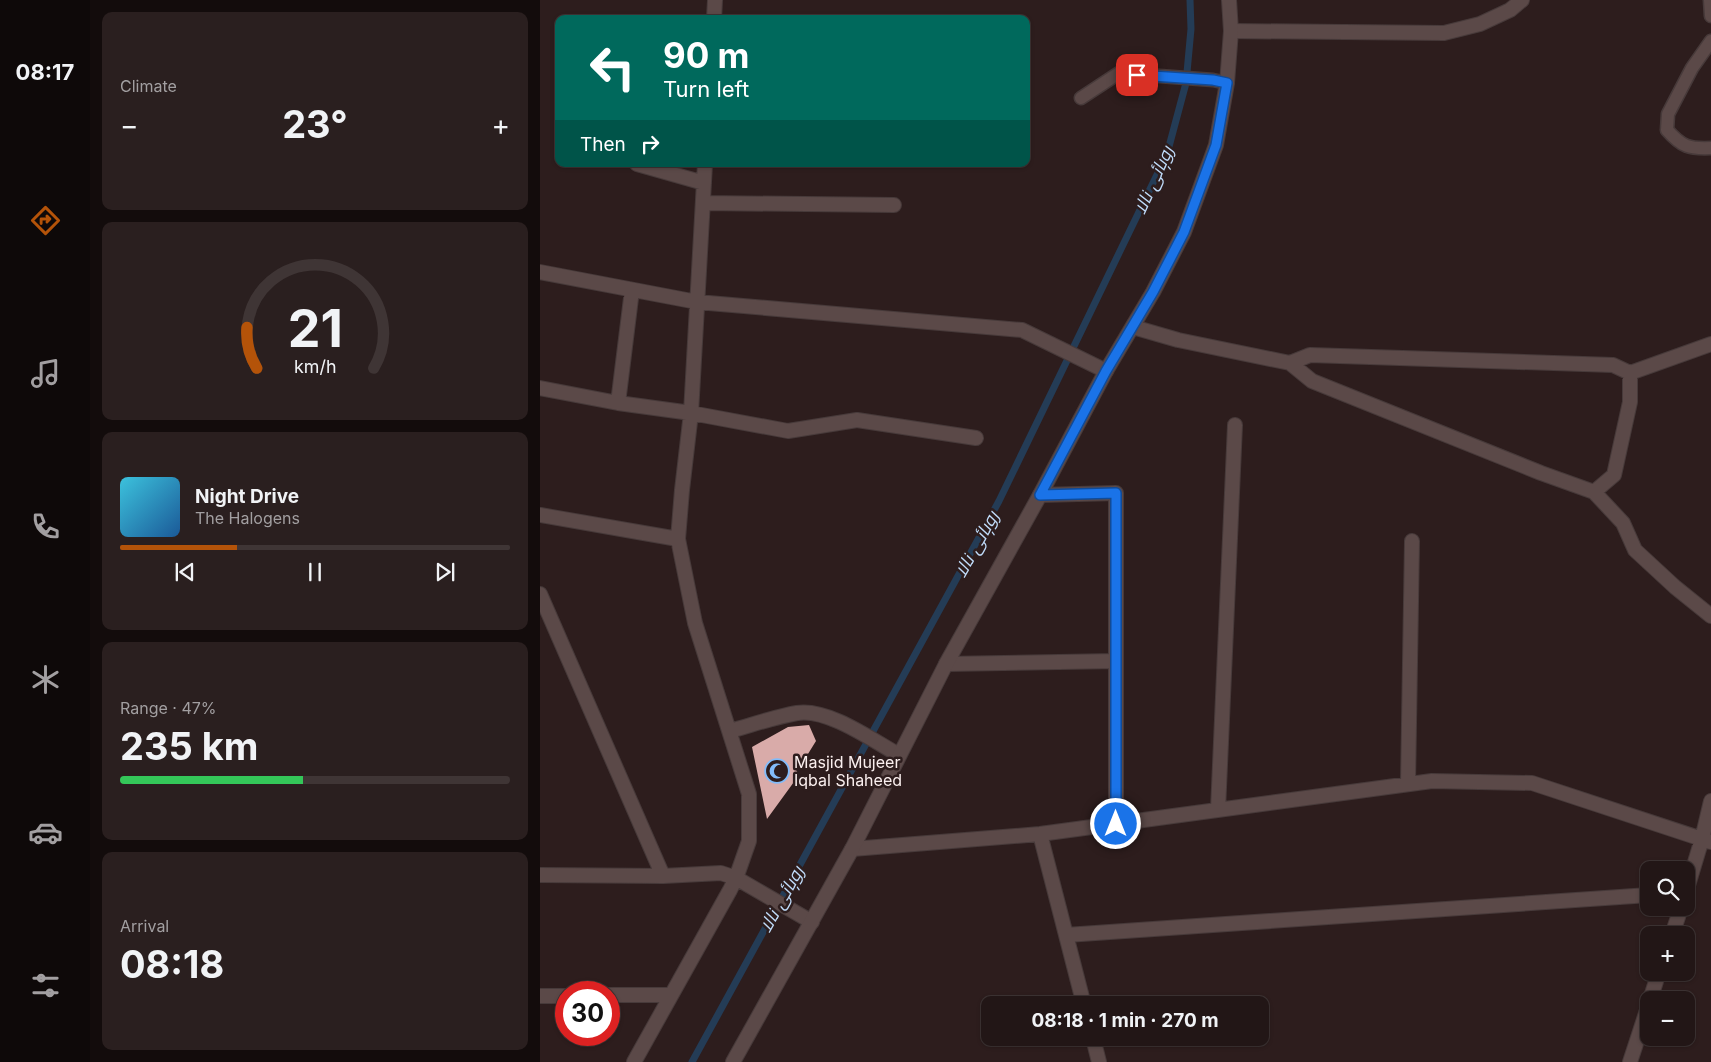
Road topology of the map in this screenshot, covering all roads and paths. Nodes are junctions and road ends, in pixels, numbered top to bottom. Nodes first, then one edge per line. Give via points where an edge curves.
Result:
1 (715, 0) edge
2 (1229, 0) edge
3 (1522, 0) edge
4 (1703, 0) edge
5 (1711, 0) edge
6 (714, 15) edge
7 (1711, 16) edge
8 (1231, 31) junction
9 (1711, 41) edge
10 (1220, 82) junction
11 (1080, 98) dead end
12 (1711, 148) edge
13 (648, 167) edge
14 (706, 167) edge
15 (704, 183) junction
16 (704, 203) junction
17 (894, 205) dead end
18 (540, 272) edge
19 (632, 290) junction
20 (697, 302) junction
21 (1133, 327) junction
22 (1711, 344) edge
23 (1290, 363) junction
24 (1106, 371) junction
25 (1630, 373) junction
26 (540, 388) edge
27 (618, 403) junction
28 (691, 413) junction
29 (1235, 425) dead end
30 (976, 438) dead end
31 (1594, 492) junction
32 (1040, 495) junction
33 (540, 515) edge
34 (678, 539) junction
35 (1412, 541) dead end
36 (540, 594) edge
37 (1711, 616) edge
38 (1116, 661) junction
39 (946, 664) junction
40 (730, 731) junction
41 (899, 755) junction
42 (1408, 784) junction
43 (1711, 800) edge
44 (1218, 810) junction
45 (1116, 824) junction
46 (1040, 834) junction
47 (1707, 840) edge
48 (852, 849) junction
49 (1695, 870) edge
50 (540, 875) edge
51 (663, 876) junction
52 (739, 880) junction
53 (1640, 897) edge
54 (808, 920) junction
55 (1066, 935) junction
56 (620, 995) edge
57 (671, 995) junction
58 (540, 996) edge
59 (555, 996) edge
60 (1082, 996) edge
61 (1640, 1031) edge
62 (1095, 1046) edge
63 (634, 1062) edge
64 (733, 1062) edge
65 (1099, 1062) edge
66 (1630, 1062) edge

1 - 6 street
2 - 8 street
3 - 8 street via 1510,10 1480,24 1444,33
4 - 5 lane
5 - 7 lane
8 - 10 street
9 - 12 lane via 1692,68 1668,114 1667,130 1678,142 1695,149
10 - 11 lane via 1119,73
10 - 21 street via 1216,145 1184,232
13 - 15 street
14 - 15 street
15 - 16 street
16 - 17 street
16 - 20 street
18 - 19 street
19 - 20 street
19 - 27 street
20 - 24 street via 1022,330
20 - 28 street
21 - 23 street via 1178,340
21 - 24 street
22 - 25 street
23 - 25 street via 1310,354 1613,365
23 - 31 street via 1312,381
24 - 32 street
25 - 31 street via 1630,402 1614,475
26 - 27 street
27 - 28 street
28 - 30 street via 788,431 857,420
28 - 34 street
29 - 44 street
31 - 37 street via 1622,523 1635,550
32 - 38 street via 1116,493
32 - 39 street
33 - 34 street
34 - 40 street via 695,623
35 - 42 street
36 - 51 street
38 - 39 street
38 - 45 street
39 - 41 street
40 - 41 street via 798,713 820,715
40 - 52 street via 749,794 749,841
41 - 48 street
42 - 44 street
42 - 47 street via 1432,781 1532,784
43 - 47 street
44 - 45 street
45 - 46 street
46 - 48 street
46 - 55 street
47 - 49 street
48 - 54 street
50 - 51 street
51 - 52 street via 721,873
52 - 54 street
52 - 57 street
53 - 55 street
54 - 64 street
55 - 60 street
56 - 57 street
57 - 63 street
58 - 59 street
61 - 66 street
62 - 65 street

